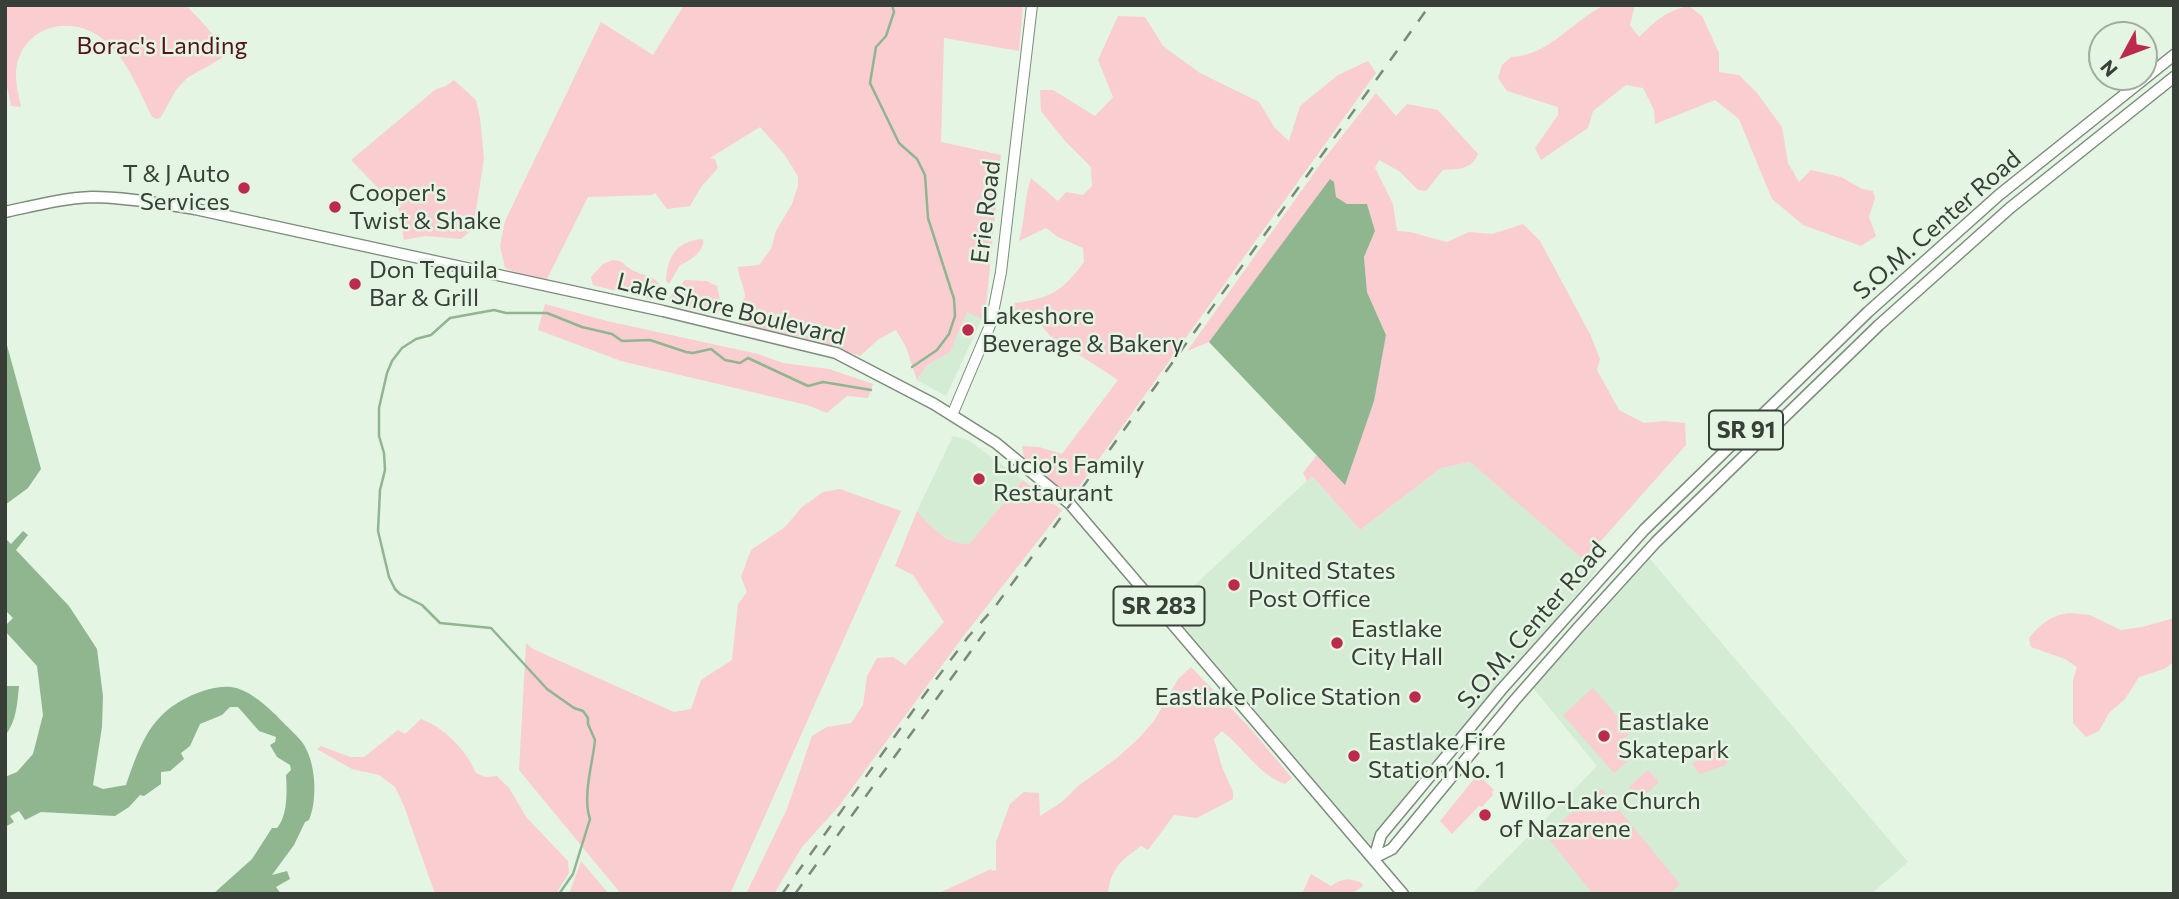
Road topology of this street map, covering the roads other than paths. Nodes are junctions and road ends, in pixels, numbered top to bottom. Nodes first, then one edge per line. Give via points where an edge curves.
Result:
1 (1032, 5) edge
2 (2174, 55) edge
3 (2174, 77) edge
4 (5, 212) edge
5 (952, 415) junction
6 (1374, 858) junction
7 (1404, 894) edge

1 - 5 street, Erie Road via 991,323
2 - 6 main road, S.O.M. Center Road / SR 91 via 1999,195 1868,312 1644,530 1510,679 1381,835
3 - 6 main road, S.O.M. Center Road / SR 91 via 2010,208 1879,325 1741,459 1656,542 1577,629 1392,849
4 - 5 main road, Lake Shore Boulevard / SR 283 via 90,197 195,209 836,353
5 - 6 main road, Lake Shore Boulevard / SR 283 via 996,443 1070,504
6 - 7 main road, Lake Shore Boulevard / SR 283

